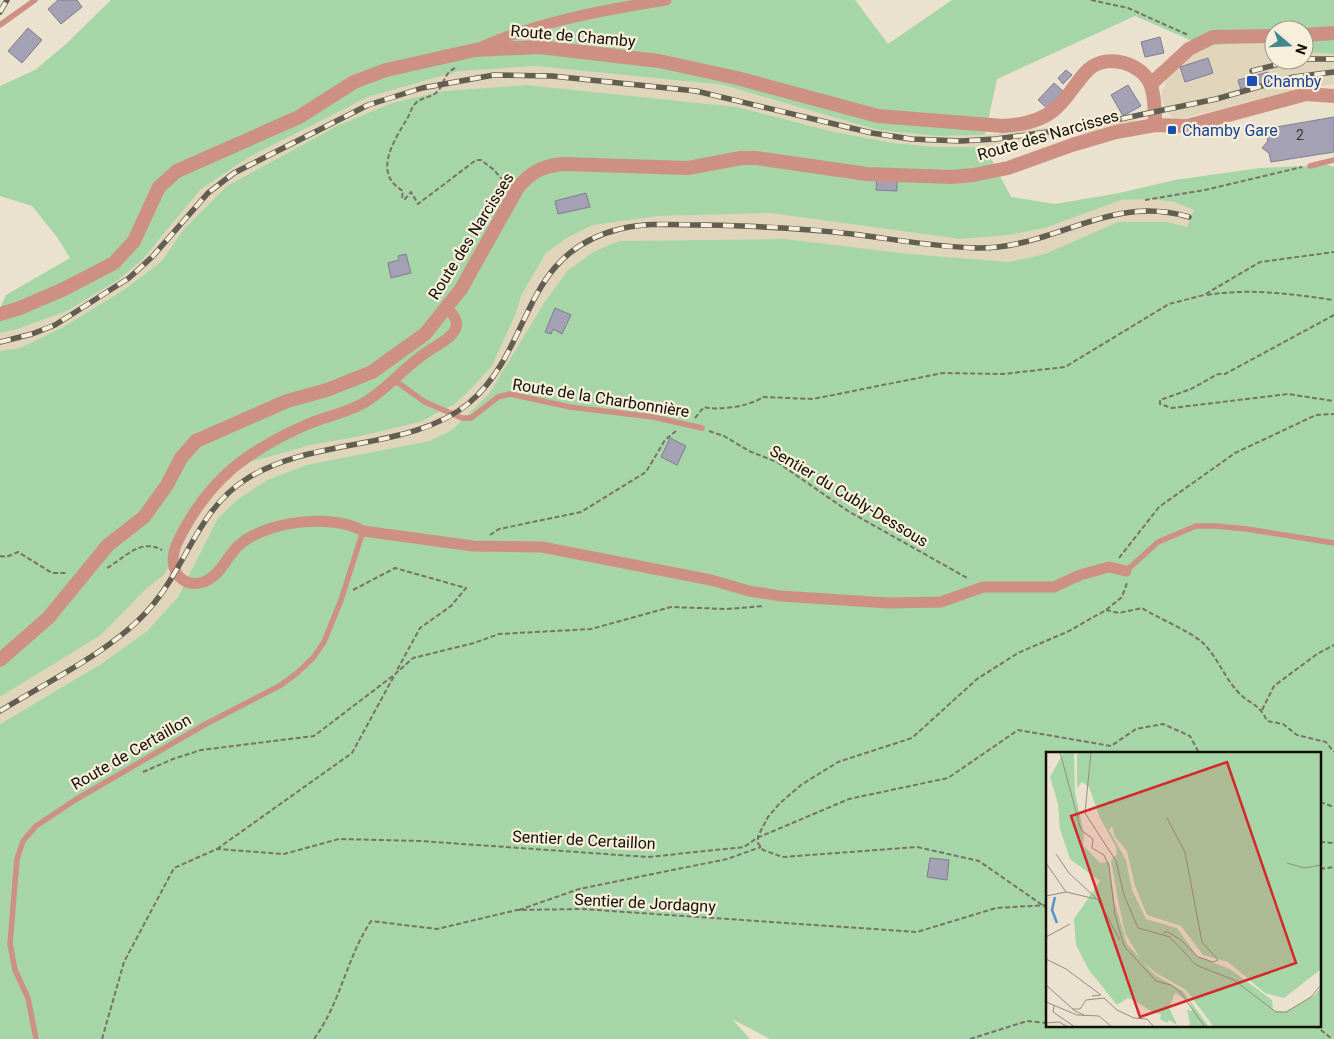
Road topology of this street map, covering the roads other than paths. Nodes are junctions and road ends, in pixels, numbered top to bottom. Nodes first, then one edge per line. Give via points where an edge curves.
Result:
1 (35, 0) edge
2 (666, 0) edge
3 (0, 25) edge
4 (1334, 33) edge
5 (1314, 34) edge
6 (1264, 36) edge
7 (475, 50) junction
8 (1151, 84) junction
9 (1334, 96) edge
10 (1155, 125) junction
11 (1334, 160) edge
12 (1310, 166) road end
13 (447, 309) junction
14 (0, 314) edge
15 (394, 380) junction
16 (702, 428) road end
17 (363, 531) junction
18 (1334, 543) edge
19 (1126, 571) joint
20 (0, 660) edge
21 (36, 1039) edge

1 - 3 lane
2 - 7 street via 588,14 504,37
4 - 5 street
6 - 8 street via 1213,37 1196,44
7 - 8 street, Route de Chamby via 552,48 659,61 737,78 878,116 959,124 1020,125 1045,116 1061,104 1090,68 1100,63 1128,64
7 - 14 street, Route de Chamby via 386,70 354,82 299,117 177,171 159,187 134,241 114,262 64,288
8 - 10 street
9 - 10 street, Route des Narcisses via 1298,96 1187,126
10 - 13 street, Route des Narcisses via 1098,137 1008,168 966,176 867,174 756,158 688,168 548,166 533,172 517,189
11 - 12 lane
13 - 15 street via 455,317 453,333 409,364
13 - 20 street, Route des Narcisses via 425,334 372,372 327,390 286,401 196,441 181,458 144,517 108,545 48,618
15 - 16 lane, Route de la Charbonnière via 425,402 462,418 471,418 498,397 510,394 570,408 654,417
15 - 17 street via 361,405 310,423 234,467 195,511 175,546 174,567 182,579 196,584 213,577 238,546 271,529 300,523 340,522 352,524
17 - 19 street via 473,546 542,547 781,596 888,603 940,602 983,587 1054,587 1109,567
17 - 21 lane, Route de Certaillon via 324,642 297,673 281,685 123,772 36,826 23,841 18,859 10,944 15,970 28,998
18 - 19 lane via 1247,529 1196,526 1158,542

